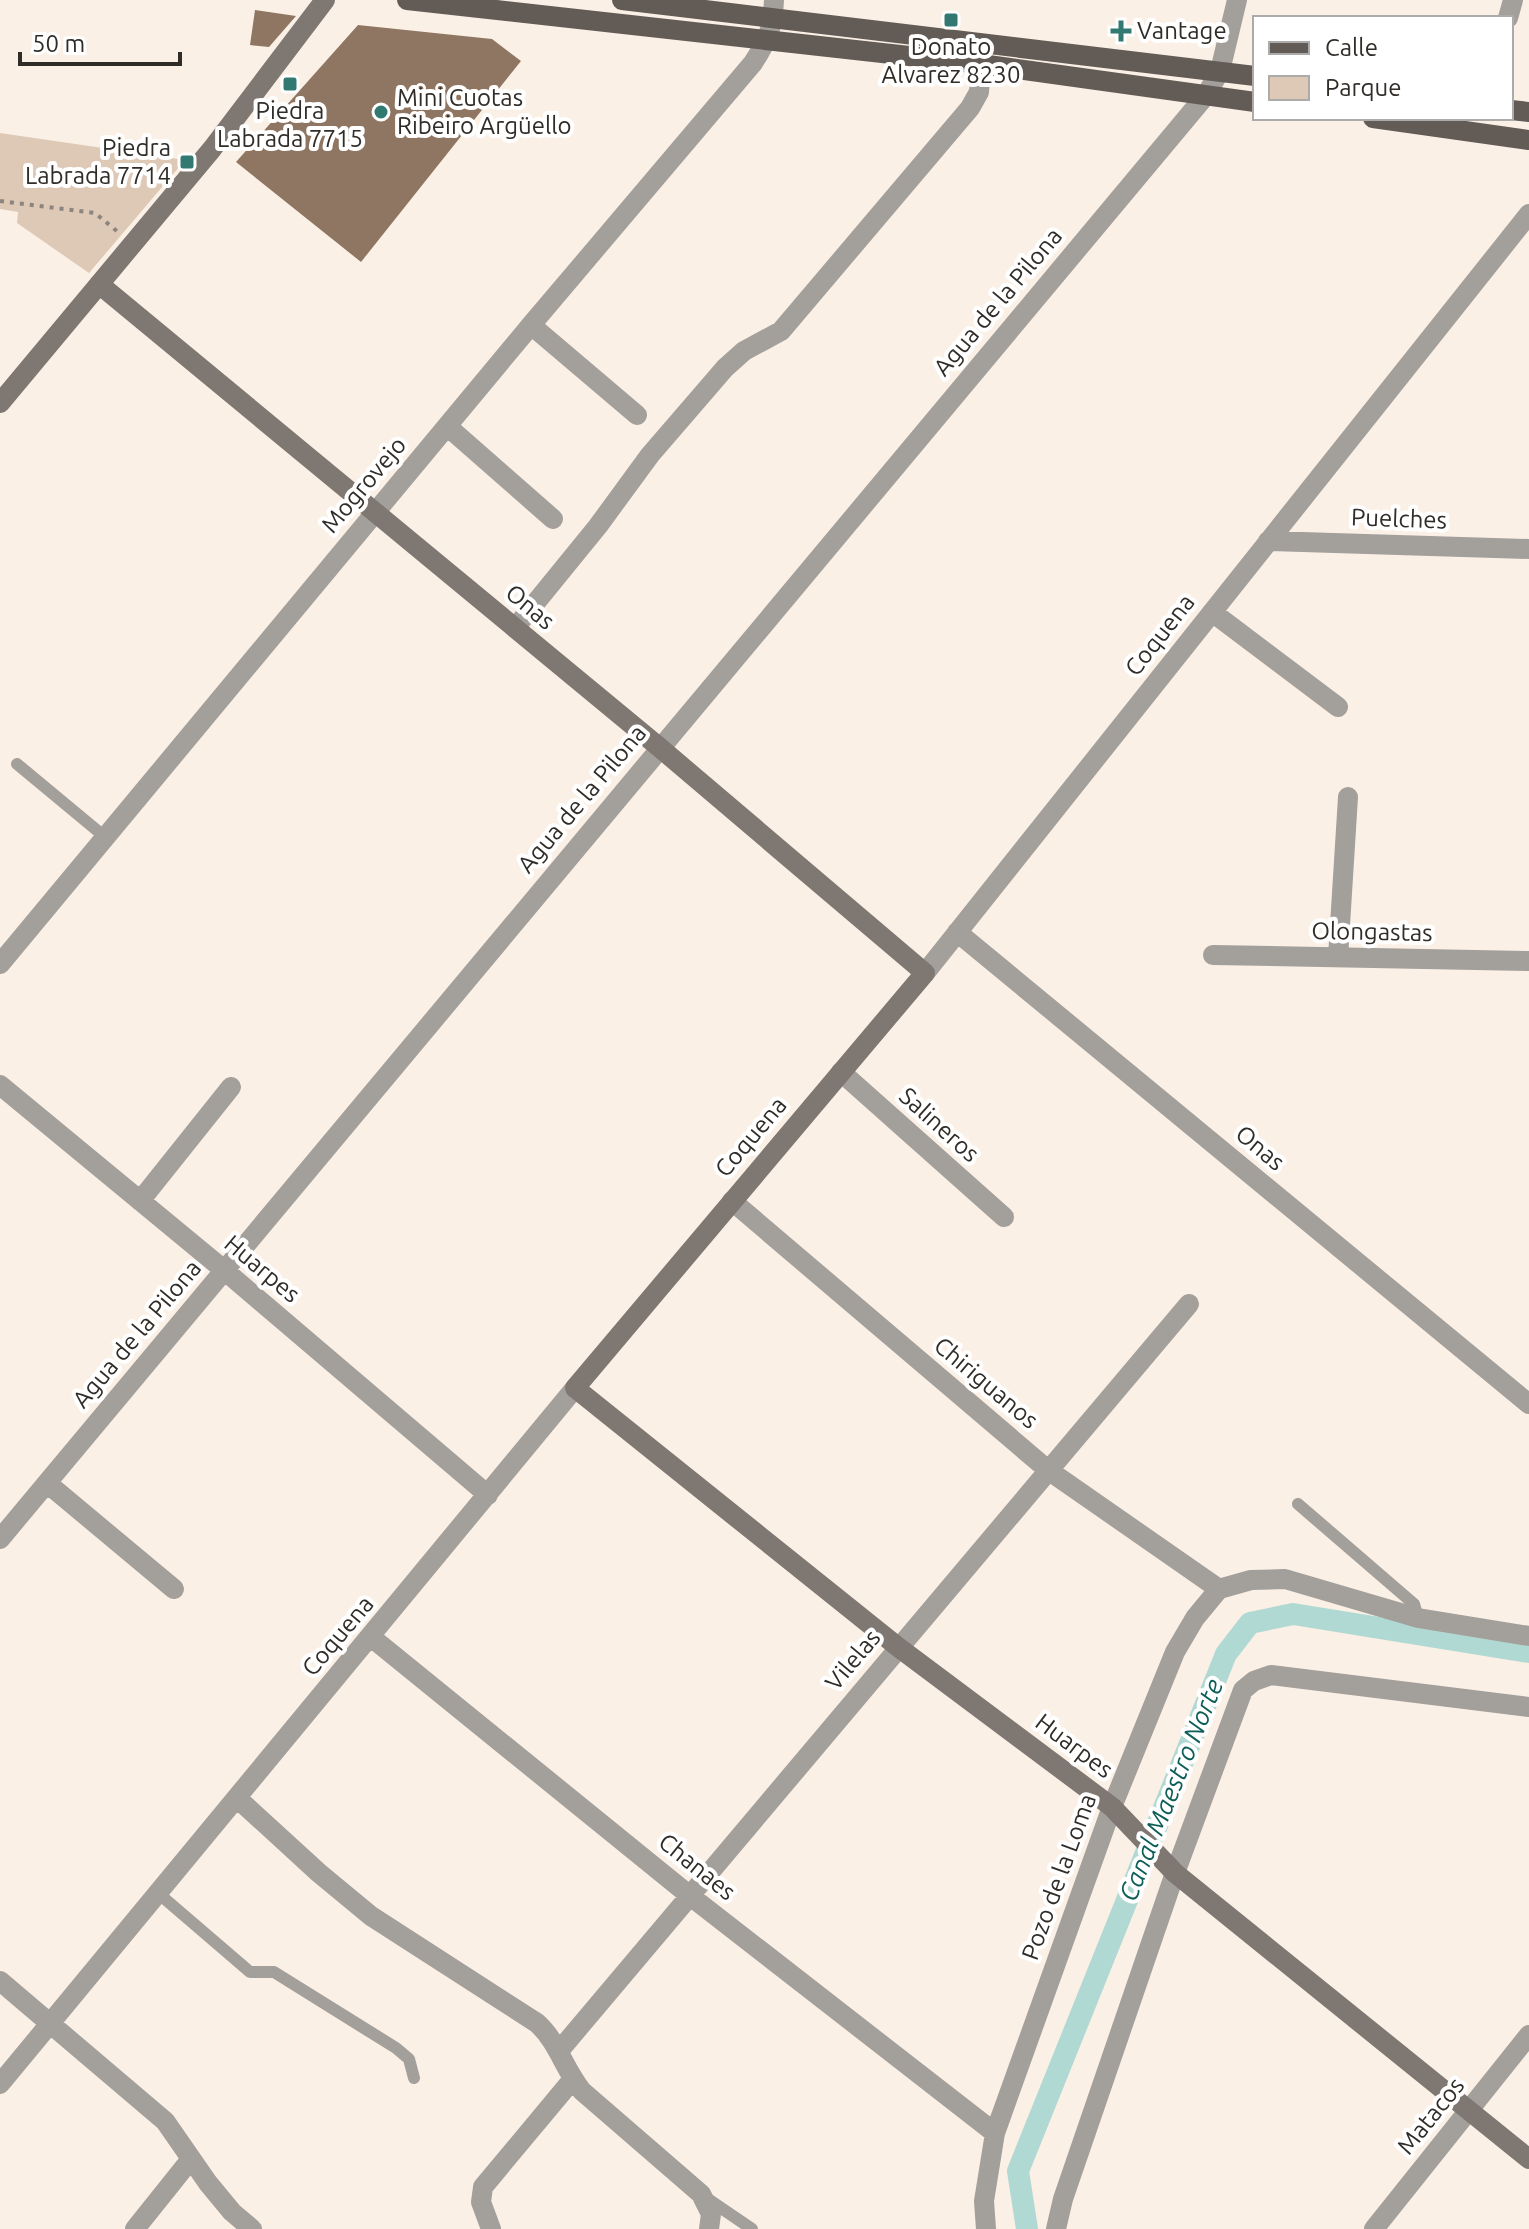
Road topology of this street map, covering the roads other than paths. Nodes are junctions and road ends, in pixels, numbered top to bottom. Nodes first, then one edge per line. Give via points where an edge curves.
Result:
1 (325, 0) edge
2 (407, 0) edge
3 (622, 0) edge
4 (1237, 0) edge
5 (774, 9) edge
6 (768, 40) junction
7 (981, 64) junction
8 (1220, 71) junction
9 (1253, 76) edge
10 (1206, 95) junction
11 (1253, 102) edge
12 (1387, 120) edge
13 (1529, 140) edge
14 (1529, 214) edge
15 (99, 284) junction
16 (531, 325) junction
17 (0, 403) edge
18 (637, 415) dead end
19 (447, 426) junction
20 (375, 512) junction
21 (553, 519) dead end
22 (1268, 541) junction
23 (1529, 549) edge
24 (1212, 612) junction
25 (515, 628) junction
26 (1338, 707) dead end
27 (659, 747) junction
28 (17, 764) dead end
29 (1348, 797) dead end
30 (105, 837) junction
31 (957, 932) junction
32 (1213, 955) dead end
33 (1338, 957) junction
34 (1529, 961) edge
35 (0, 964) edge
36 (925, 973) junction
37 (841, 1072) junction
38 (0, 1085) edge
39 (231, 1087) dead end
40 (140, 1201) junction
41 (732, 1201) junction
42 (1004, 1217) dead end
43 (224, 1270) junction
44 (1189, 1304) dead end
45 (575, 1388) junction
46 (1529, 1404) edge
47 (1048, 1470) junction
48 (47, 1483) junction
49 (488, 1495) junction
50 (1298, 1504) dead end
51 (0, 1539) edge
52 (174, 1589) dead end
53 (1219, 1589) junction
54 (1418, 1618) junction
55 (1529, 1636) edge
56 (371, 1637) junction
57 (898, 1647) junction
58 (1529, 1707) edge
59 (237, 1798) junction
60 (1112, 1807) junction
61 (1175, 1873) junction
62 (158, 1893) junction
63 (689, 1895) junction
64 (0, 1981) edge
65 (50, 2023) junction
66 (1529, 2035) edge
67 (559, 2051) junction
68 (414, 2078) dead end
69 (573, 2079) junction
70 (0, 2084) edge
71 (1469, 2110) junction
72 (995, 2133) junction
73 (191, 2159) junction
74 (1529, 2159) edge
75 (701, 2194) junction
76 (135, 2229) edge
77 (252, 2229) edge
78 (491, 2229) edge
79 (709, 2229) edge
80 (752, 2229) edge
81 (986, 2229) edge
82 (1056, 2229) edge
83 (1374, 2229) edge

1 - 15 main road via 212,149
2 - 6 main road
3 - 5 main road
4 - 8 street, Agua de la Pilona
5 - 6 street
5 - 8 main road
6 - 7 main road
6 - 16 street, Mogrovejo
7 - 10 main road
7 - 25 street via 979,92 970,108 781,331 725,368
8 - 9 main road
8 - 10 street, Agua de la Pilona
10 - 11 main road
10 - 27 street, Agua de la Pilona
12 - 13 main road
14 - 22 street, Coquena
15 - 17 main road
15 - 20 main road, Onas
16 - 18 street
16 - 19 street, Mogrovejo
19 - 20 street, Mogrovejo
19 - 21 street
20 - 25 main road, Onas
20 - 30 street, Mogrovejo
22 - 23 street, Puelches
22 - 24 street, Coquena
24 - 26 street
24 - 31 street, Coquena
25 - 27 main road, Onas
27 - 36 main road, Onas
27 - 43 street, Agua de la Pilona
28 - 30 lane
29 - 33 street
30 - 35 street, Mogrovejo
31 - 36 street, Coquena
31 - 46 street, Onas
32 - 33 street, Olongastas
33 - 34 street, Olongastas
36 - 37 main road, Coquena
37 - 41 main road, Coquena
37 - 42 street, Salineros
38 - 40 street, Huarpes
39 - 40 street
40 - 43 street, Huarpes
41 - 45 main road, Coquena
41 - 47 street, Chiriguanos
43 - 48 street, Agua de la Pilona
43 - 49 street, Huarpes
44 - 47 street, Vilelas
45 - 49 street, Coquena
45 - 57 main road, Huarpes
47 - 53 street, Chiriguanos
47 - 57 street, Vilelas
48 - 51 street, Agua de la Pilona
48 - 52 street
49 - 56 street, Coquena
50 - 54 lane via 1414,1604
53 - 54 street via 1251,1580 1285,1579
53 - 60 street, Pozo de la Loma via 1175,1652
54 - 55 street
56 - 59 street, Coquena
56 - 63 street, Chanaes
57 - 60 main road, Huarpes
57 - 63 street, Vilelas
58 - 61 street via 1271,1675 1254,1681 1238,1701
59 - 62 street, Coquena
59 - 67 street via 371,1916 537,2023
60 - 61 main road, Huarpes
60 - 72 street, Pozo de la Loma
61 - 71 main road, Huarpes
61 - 82 street
62 - 65 street, Coquena
62 - 68 lane via 250,1972 274,1972 396,2048 409,2059
63 - 67 street, Vilelas
63 - 72 street, Chanaes
64 - 65 street
65 - 70 street, Coquena
65 - 73 street via 165,2121
66 - 71 street, Matacos
67 - 69 street
69 - 75 street
69 - 78 street via 483,2187 481,2202
71 - 74 main road, Huarpes
71 - 83 street, Matacos
72 - 81 street, Pozo de la Loma via 984,2201
73 - 76 street
73 - 77 street
75 - 79 street via 711,2214
75 - 80 lane

